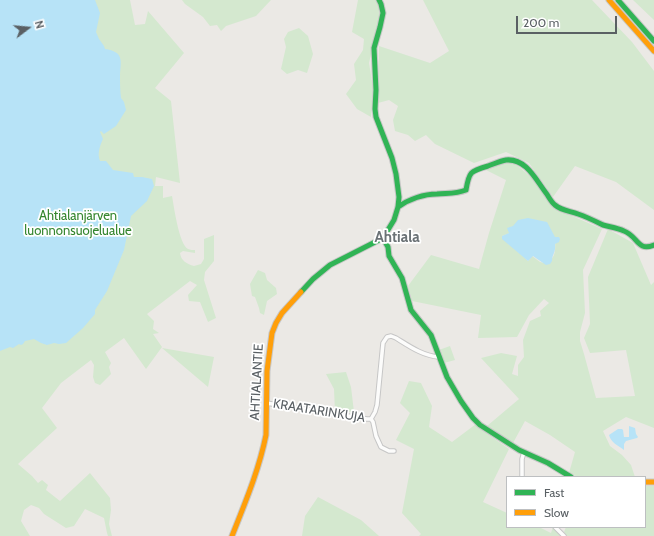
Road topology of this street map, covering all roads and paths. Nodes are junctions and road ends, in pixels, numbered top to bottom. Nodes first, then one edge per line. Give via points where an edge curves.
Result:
1 (379, 0) edge
2 (609, 0) edge
3 (618, 0) edge
4 (654, 41) edge
5 (654, 51) edge
6 (399, 197) junction
7 (405, 202) junction
8 (398, 207) junction
9 (383, 238) junction
10 (654, 245) edge
11 (439, 357) junction
12 (266, 403) junction
13 (371, 419) junction
14 (394, 451) dead end
15 (524, 452) junction
16 (522, 476) edge
17 (569, 476) edge
18 (556, 528) edge
19 (232, 536) edge
20 (564, 536) edge

1 - 6 main road via 383,11 375,45 374,110 394,165
2 - 5 main road
3 - 4 main road
6 - 7 street
6 - 8 main road
7 - 8 main road
7 - 10 main road via 430,194 461,193 466,190 468,177 473,171 509,159 521,163 553,203 561,209 632,234 640,246 645,248
8 - 9 main road via 394,220
9 - 11 main road via 389,256 401,276 411,310 431,335
9 - 12 main road, AHTIALANTIE via 330,265 313,279 282,313 272,333
11 - 13 street, KRAATARINKUJA via 415,350 391,336 387,337 383,343 377,405
11 - 15 main road via 447,377 472,418
12 - 13 street, KRAATARINKUJA
12 - 19 main road, AHTIALANTIE via 264,445
13 - 14 street, KRAATARINKUJA via 381,447
15 - 16 street
15 - 17 main road
18 - 20 street

